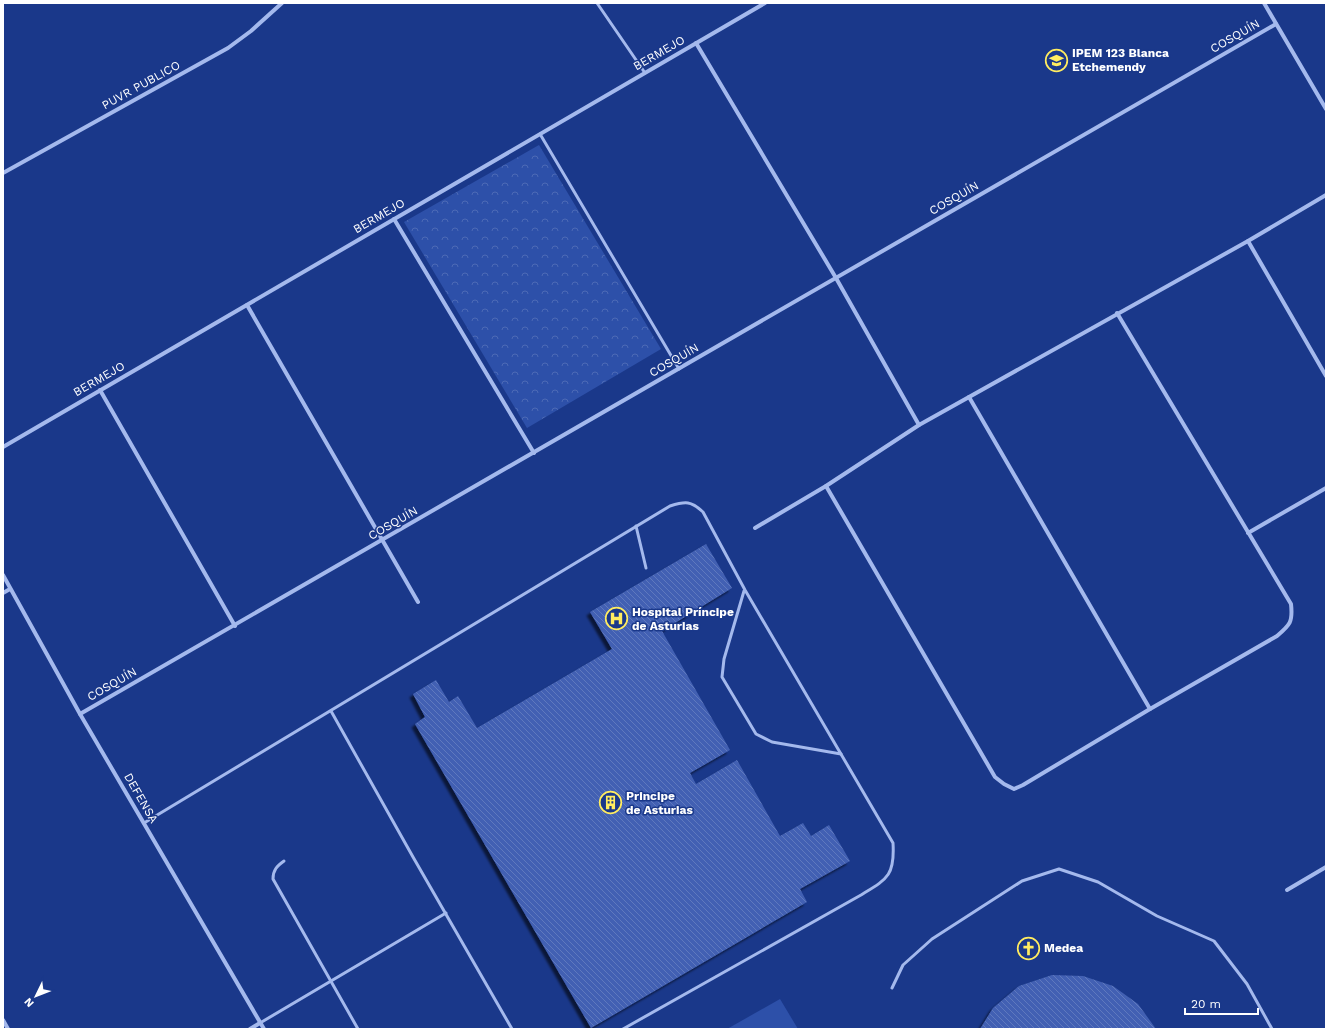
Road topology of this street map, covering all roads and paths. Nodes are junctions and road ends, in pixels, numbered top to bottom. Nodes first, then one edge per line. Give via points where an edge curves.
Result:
1 (282, 3) edge
2 (597, 3) edge
3 (765, 3) edge
4 (1264, 3) edge
5 (1276, 24) junction
6 (696, 43) junction
7 (645, 73) junction
8 (1326, 109) edge
9 (540, 134) junction
10 (3, 173) edge
11 (1326, 195) edge
12 (394, 219) junction
13 (1248, 240) junction
14 (836, 278) junction
15 (247, 305) junction
16 (1117, 313) junction
17 (679, 369) junction
18 (1326, 376) edge
19 (100, 390) junction
20 (969, 397) junction
21 (919, 425) junction
22 (3, 447) edge
23 (534, 453) junction
24 (826, 486) junction
25 (1326, 488) edge
26 (636, 526) junction
27 (755, 528) dead end
28 (1248, 533) junction
29 (382, 541) junction
30 (646, 568) dead end
31 (3, 575) edge
32 (10, 589) junction
33 (745, 590) junction
34 (3, 593) edge
35 (418, 602) dead end
36 (235, 626) junction
37 (1150, 708) junction
38 (331, 711) junction
39 (80, 714) junction
40 (841, 754) junction
41 (144, 823) junction
42 (284, 861) dead end
43 (1326, 867) edge
44 (1287, 890) dead end
45 (446, 913) junction
46 (330, 981) junction
47 (892, 988) dead end
48 (3, 1020) edge
49 (260, 1022) junction
50 (8, 1029) edge
51 (250, 1029) edge
52 (264, 1029) edge
53 (358, 1029) edge
54 (512, 1029) edge
55 (623, 1029) edge
56 (1272, 1029) edge

1 - 10 street, PUVR PUBLICO via 228,48
2 - 7 lane
3 - 6 street, BERMEJO
4 - 5 street
5 - 8 street
5 - 14 street, COSQUÍN
6 - 7 street, BERMEJO
6 - 14 street
7 - 9 street, BERMEJO
9 - 12 street, BERMEJO
9 - 17 lane
11 - 13 street
12 - 15 street, BERMEJO
12 - 23 street
13 - 16 street
13 - 18 street
14 - 17 street, COSQUÍN
14 - 21 street
15 - 19 street, BERMEJO
15 - 29 street
16 - 20 street
16 - 28 street
17 - 23 street, COSQUÍN
19 - 22 street, BERMEJO
19 - 36 street
20 - 21 street
20 - 37 street
21 - 24 street
23 - 29 street, COSQUÍN
24 - 27 street
24 - 37 street via 995,777 1004,784 1014,789 1023,785
25 - 28 street
26 - 30 lane
26 - 33 lane via 670,506 681,503 694,504 703,512
26 - 38 lane
28 - 37 street via 1291,604 1292,618 1288,626 1277,636
29 - 35 street
29 - 36 street, COSQUÍN
31 - 32 street, DEFENSA
32 - 34 street
32 - 39 street, DEFENSA
33 - 40 lane
33 - 40 lane via 724,659 722,677 756,734 772,742
36 - 39 street, COSQUÍN
38 - 41 lane
38 - 45 lane
39 - 41 street, DEFENSA
40 - 55 lane via 893,843 894,861 889,874 881,883 861,895
41 - 49 street, DEFENSA
42 - 46 lane via 277,866 273,879
43 - 44 street
45 - 46 lane
45 - 54 lane
46 - 49 lane
46 - 53 lane
47 - 56 lane via 903,965 932,939 1022,881 1059,869 1098,882 1157,916 1214,941 1247,984
48 - 50 street
49 - 51 street
49 - 52 street, DEFENSA

